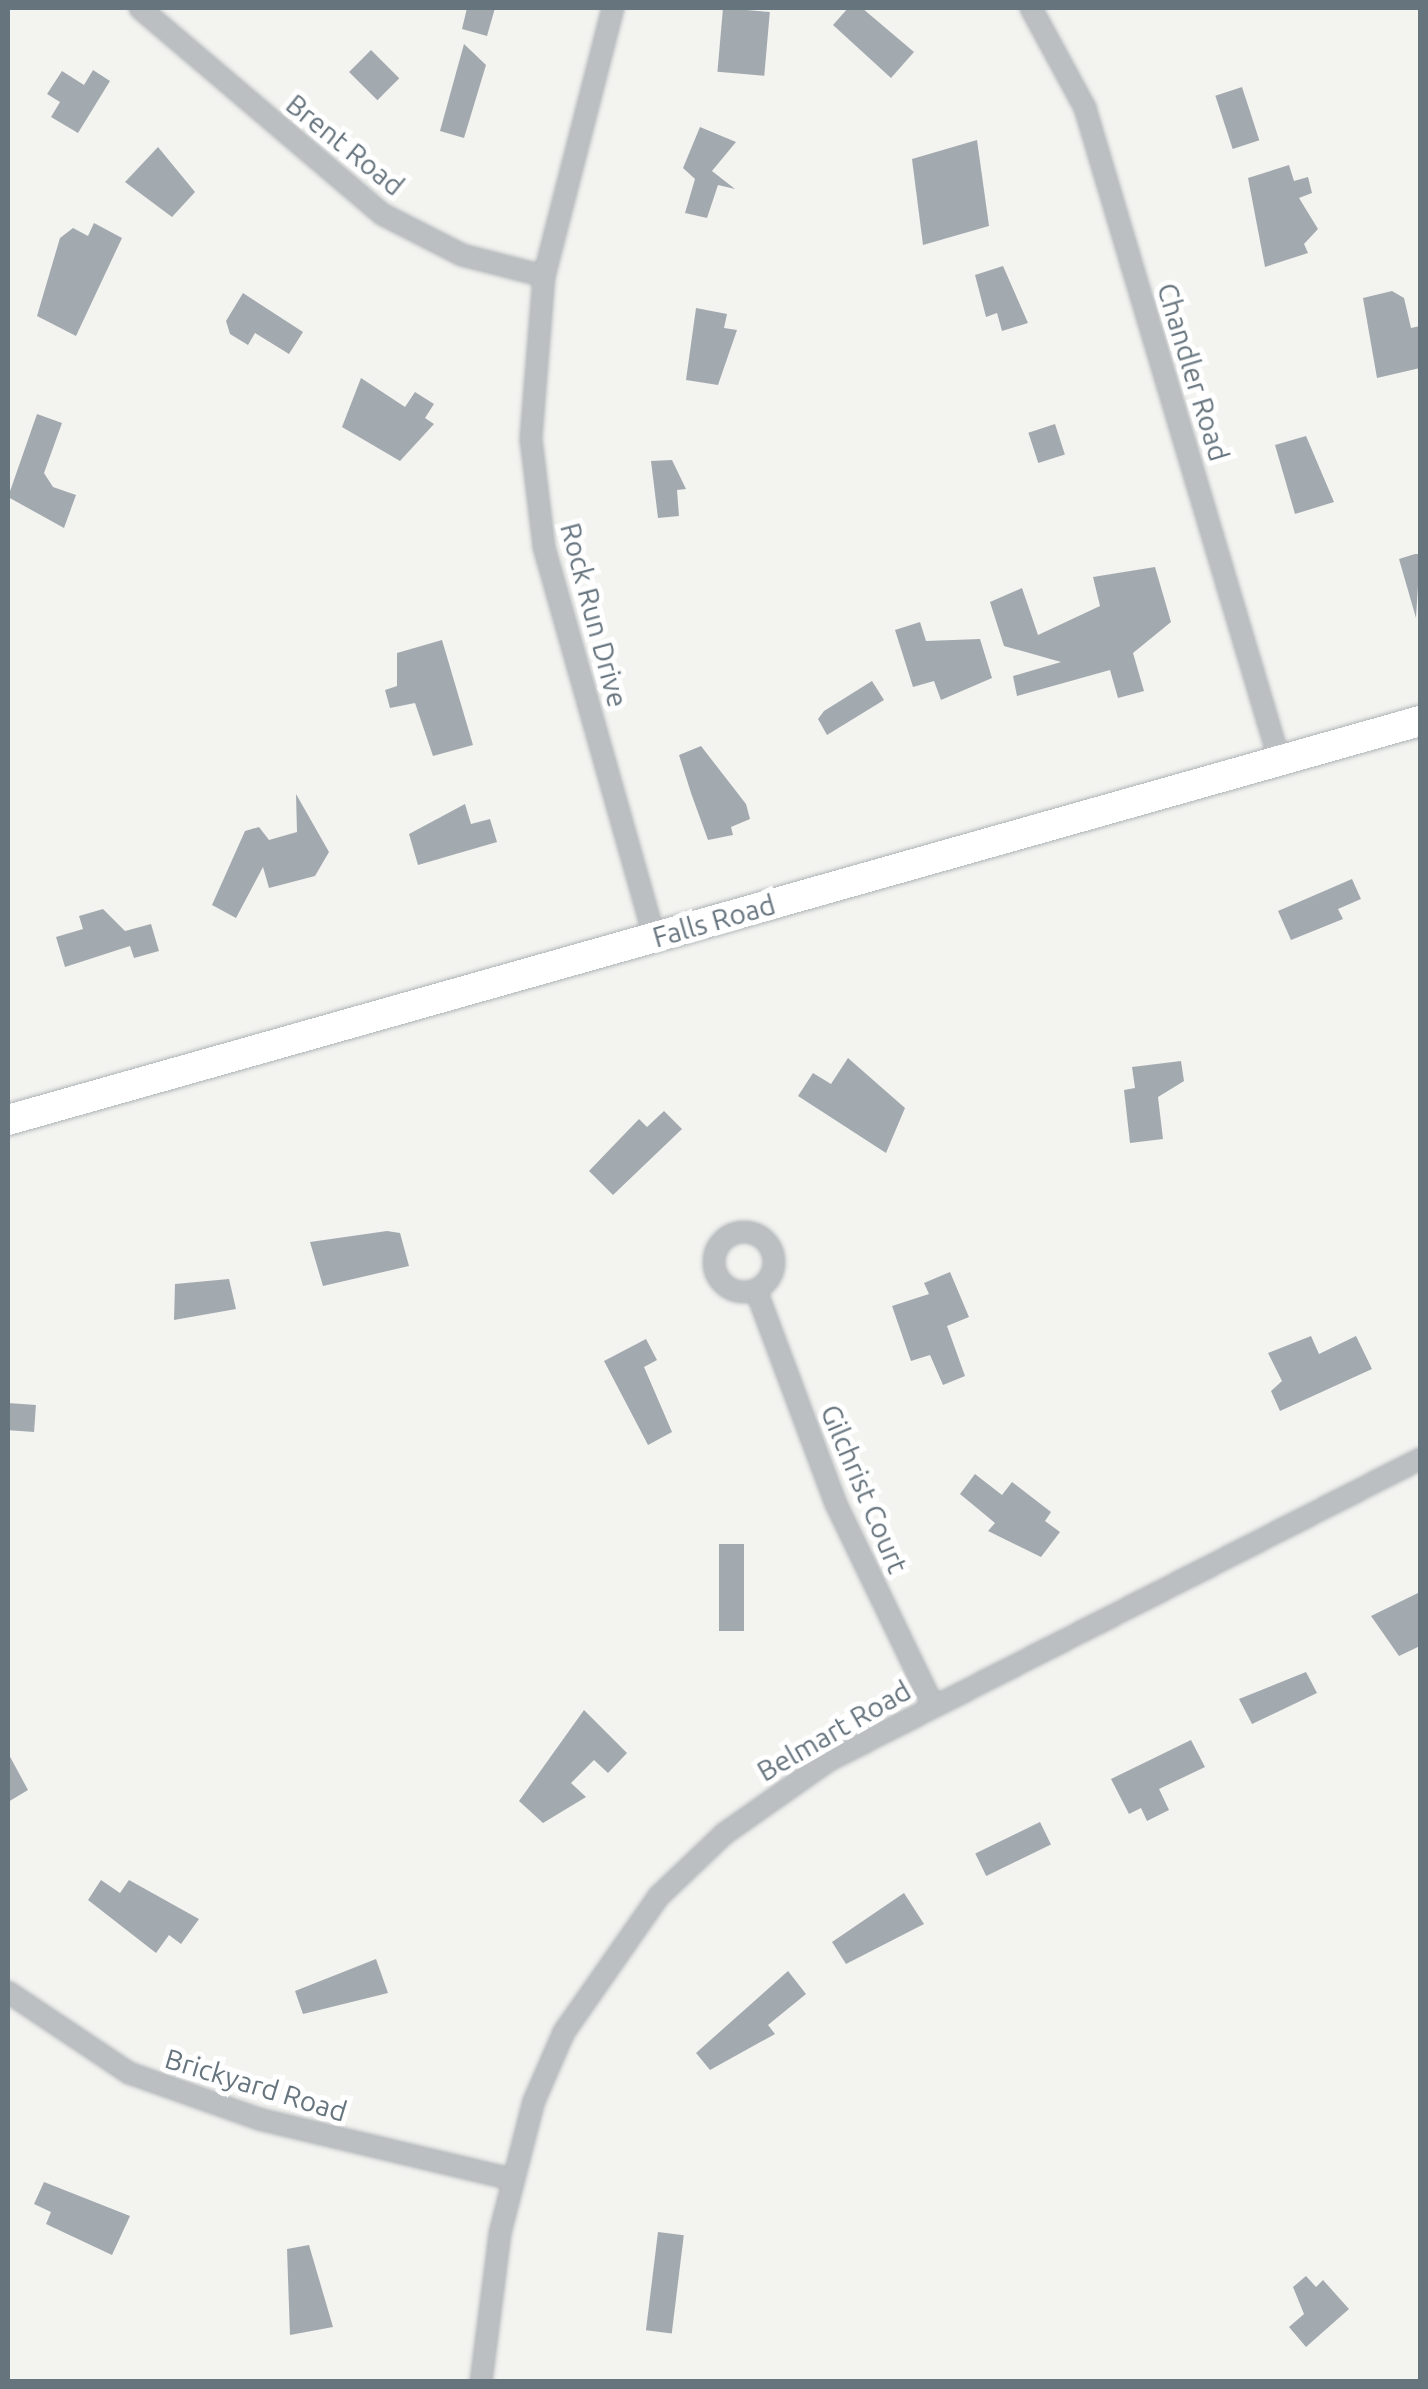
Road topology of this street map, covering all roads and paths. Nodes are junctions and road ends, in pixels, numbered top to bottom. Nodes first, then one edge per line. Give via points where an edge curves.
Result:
1 (140, 8) edge
2 (613, 8) edge
3 (1031, 8) edge
4 (544, 276) junction
5 (1420, 721) edge
6 (1280, 762) junction
7 (655, 938) junction
8 (8, 1120) edge
9 (756, 1290) dead end
10 (1420, 1459) edge
11 (934, 1706) junction
12 (8, 1992) edge
13 (511, 2179) junction
14 (481, 2382) edge

1 - 4 street, Brent Road via 382,214 462,255
2 - 4 street, Rock Run Drive
3 - 6 street, Chandler Road via 1085,108
4 - 7 street, Rock Run Drive via 531,384 544,547
5 - 6 main road, Falls Road
6 - 7 main road, Falls Road
7 - 8 main road, Falls Road
9 - 11 street, Gilchrist Court via 836,1504
10 - 11 street, Belmart Road
11 - 13 street, Belmart Road via 776,1793 659,1896 564,2032
12 - 13 street, Brickyard Road via 129,2073 260,2119
13 - 14 street, Belmart Road

